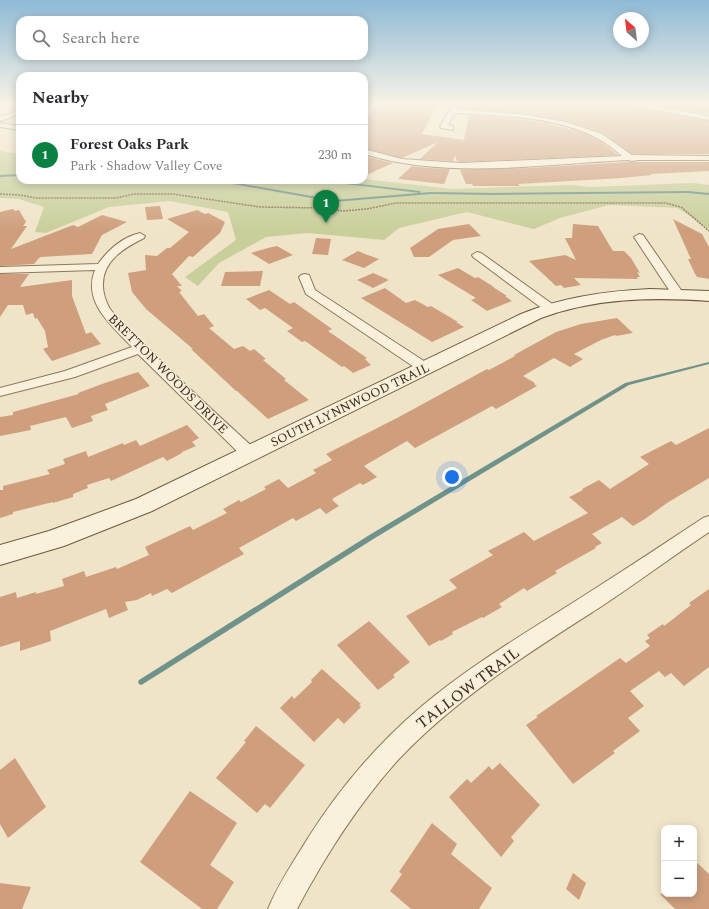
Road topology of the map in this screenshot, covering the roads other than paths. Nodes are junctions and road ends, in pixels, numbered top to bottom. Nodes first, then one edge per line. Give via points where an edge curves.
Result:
1 (612, 145) edge
2 (368, 152) edge
3 (709, 158) edge
4 (632, 159) junction
5 (140, 236) dead end
6 (639, 237) dead end
7 (477, 255) dead end
8 (100, 267) junction
9 (0, 270) edge
10 (305, 277) dead end
11 (677, 293) junction
12 (709, 296) edge
13 (551, 309) junction
14 (141, 348) junction
15 (425, 368) junction
16 (0, 392) edge
17 (250, 454) junction
18 (709, 523) edge
19 (0, 555) edge
20 (282, 909) edge

1 - 4 street
2 - 4 street via 391,160 472,167
3 - 4 street via 671,156
5 - 8 street via 118,248
6 - 11 street
7 - 13 street
8 - 9 street
8 - 14 street, BRETTON WOODS DRIVE via 97,288 103,307
10 - 15 street via 310,292
11 - 12 street, SOUTH LYNNWOOD TRAIL
11 - 13 street, SOUTH LYNNWOOD TRAIL via 612,297
13 - 15 street, SOUTH LYNNWOOD TRAIL via 519,321
14 - 16 street via 70,374
14 - 17 street, BRETTON WOODS DRIVE
15 - 17 street, SOUTH LYNNWOOD TRAIL
17 - 19 street, SOUTH LYNNWOOD TRAIL via 144,505 86,528
18 - 20 street, TALLOW TRAIL via 624,582 499,661 408,733 356,790 308,860

